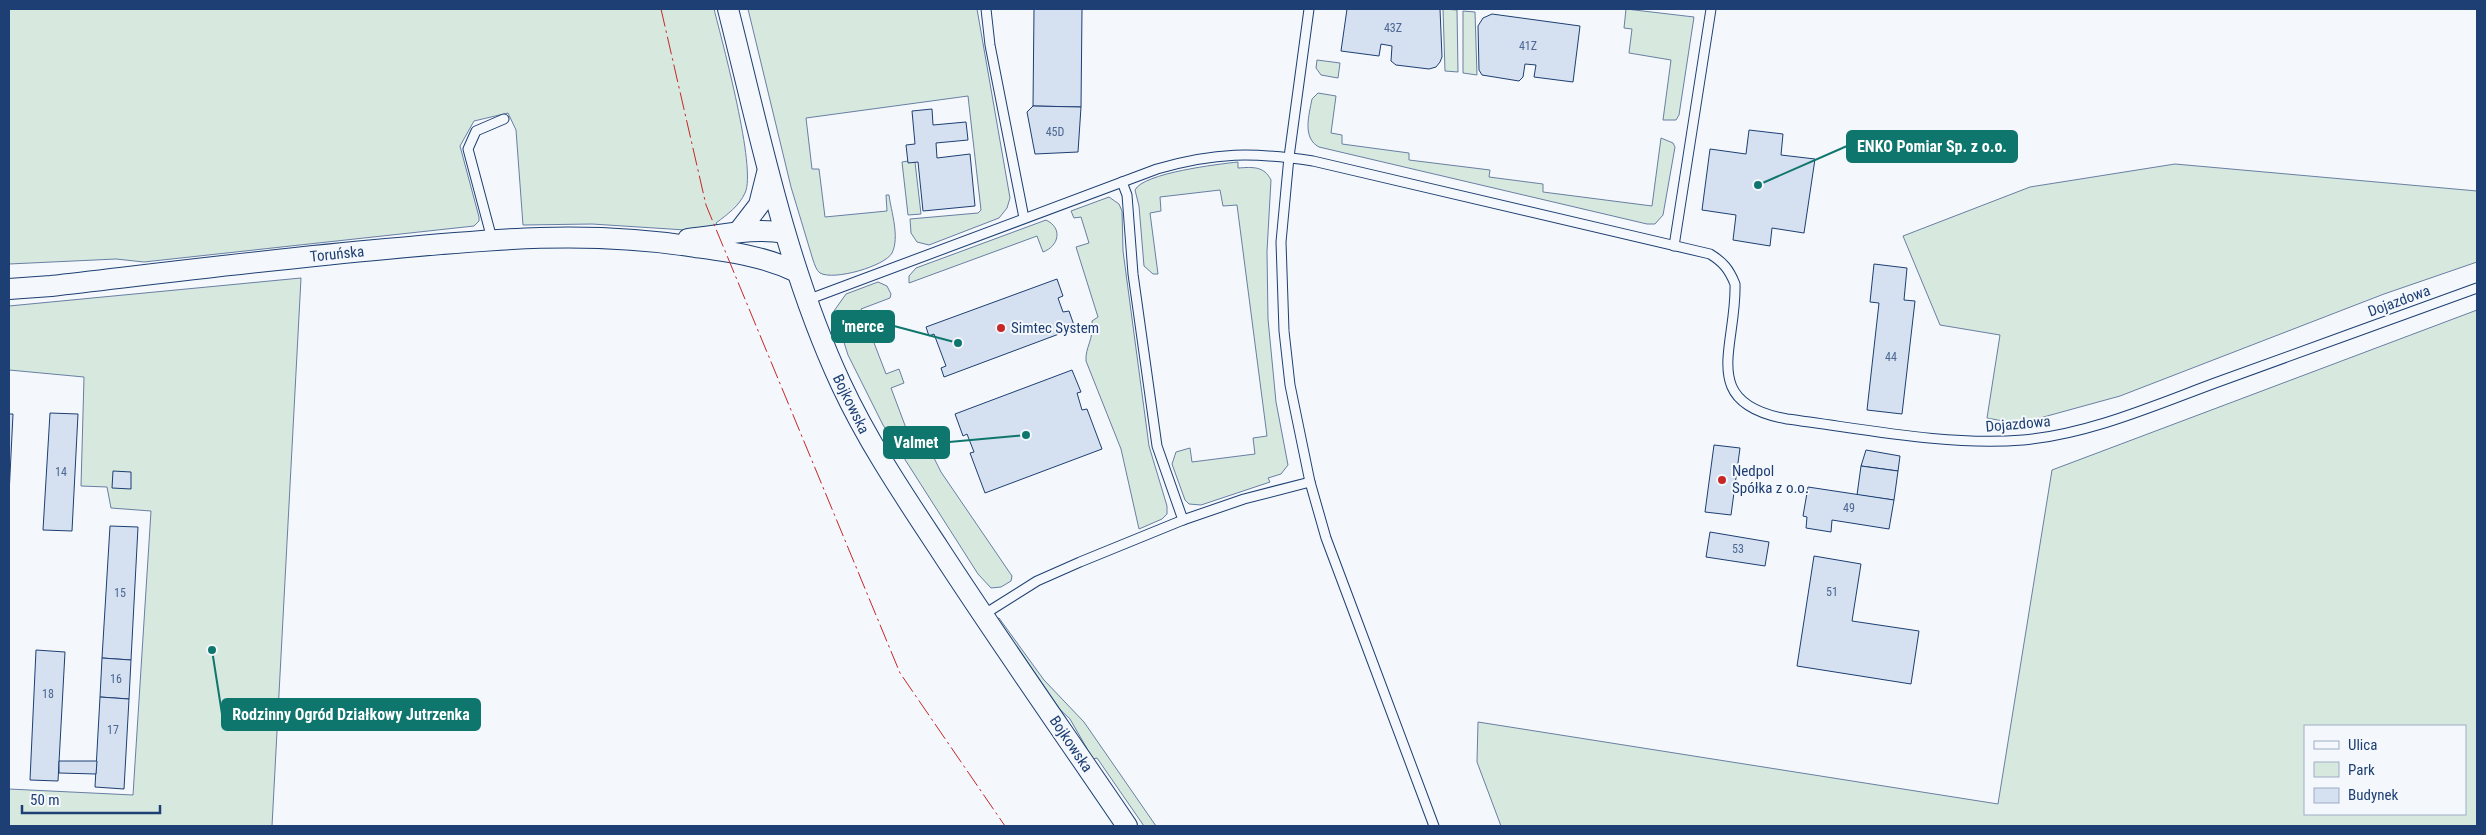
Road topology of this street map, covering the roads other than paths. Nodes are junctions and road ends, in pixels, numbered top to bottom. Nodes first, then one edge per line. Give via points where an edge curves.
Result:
1 (728, 9) edge
2 (986, 9) edge
3 (1310, 9) edge
4 (1711, 9) edge
5 (504, 119) dead end
6 (1289, 157) junction
7 (768, 168) junction
8 (1122, 182) junction
9 (1024, 218) junction
10 (739, 231) junction
11 (785, 233) junction
12 (492, 239) junction
13 (666, 242) junction
14 (1674, 246) junction
15 (742, 254) junction
16 (797, 272) junction
17 (9, 288) edge
18 (2477, 288) edge
19 (807, 300) junction
20 (1310, 482) junction
21 (1183, 520) junction
22 (983, 615) junction
23 (1127, 826) edge
24 (1434, 826) edge

1 - 7 street, Bojkowska
2 - 9 lane via 990,45
3 - 6 lane
4 - 14 lane
5 - 12 lane via 476,131 468,149
6 - 8 lane, Dojazdowa via 1240,153 1216,155 1179,162
6 - 14 lane, Dojazdowa
6 - 20 lane via 1281,242 1284,331 1297,430
7 - 10 street via 759,205
7 - 11 street, Bojkowska
8 - 9 lane, Dojazdowa
8 - 21 lane via 1127,195 1133,274 1157,446
9 - 19 lane, Dojazdowa
10 - 11 street, Toruńska
10 - 13 street, Toruńska
11 - 15 street, Toruńska via 768,247
11 - 16 street, Bojkowska
12 - 13 street, Toruńska via 552,236
12 - 17 street, Toruńska
13 - 15 street, Toruńska
14 - 18 lane, Dojazdowa via 1710,254 1730,272 1735,284 1735,297 1727,370 1739,399 1751,409 1787,419 1973,441 2025,439 2088,427
15 - 16 street, Toruńska via 774,261
16 - 19 street, Bojkowska
19 - 22 street, Bojkowska via 826,351 862,428
20 - 21 lane via 1244,498
20 - 24 lane via 1326,538
21 - 22 lane via 1037,582
22 - 23 street, Bojkowska

